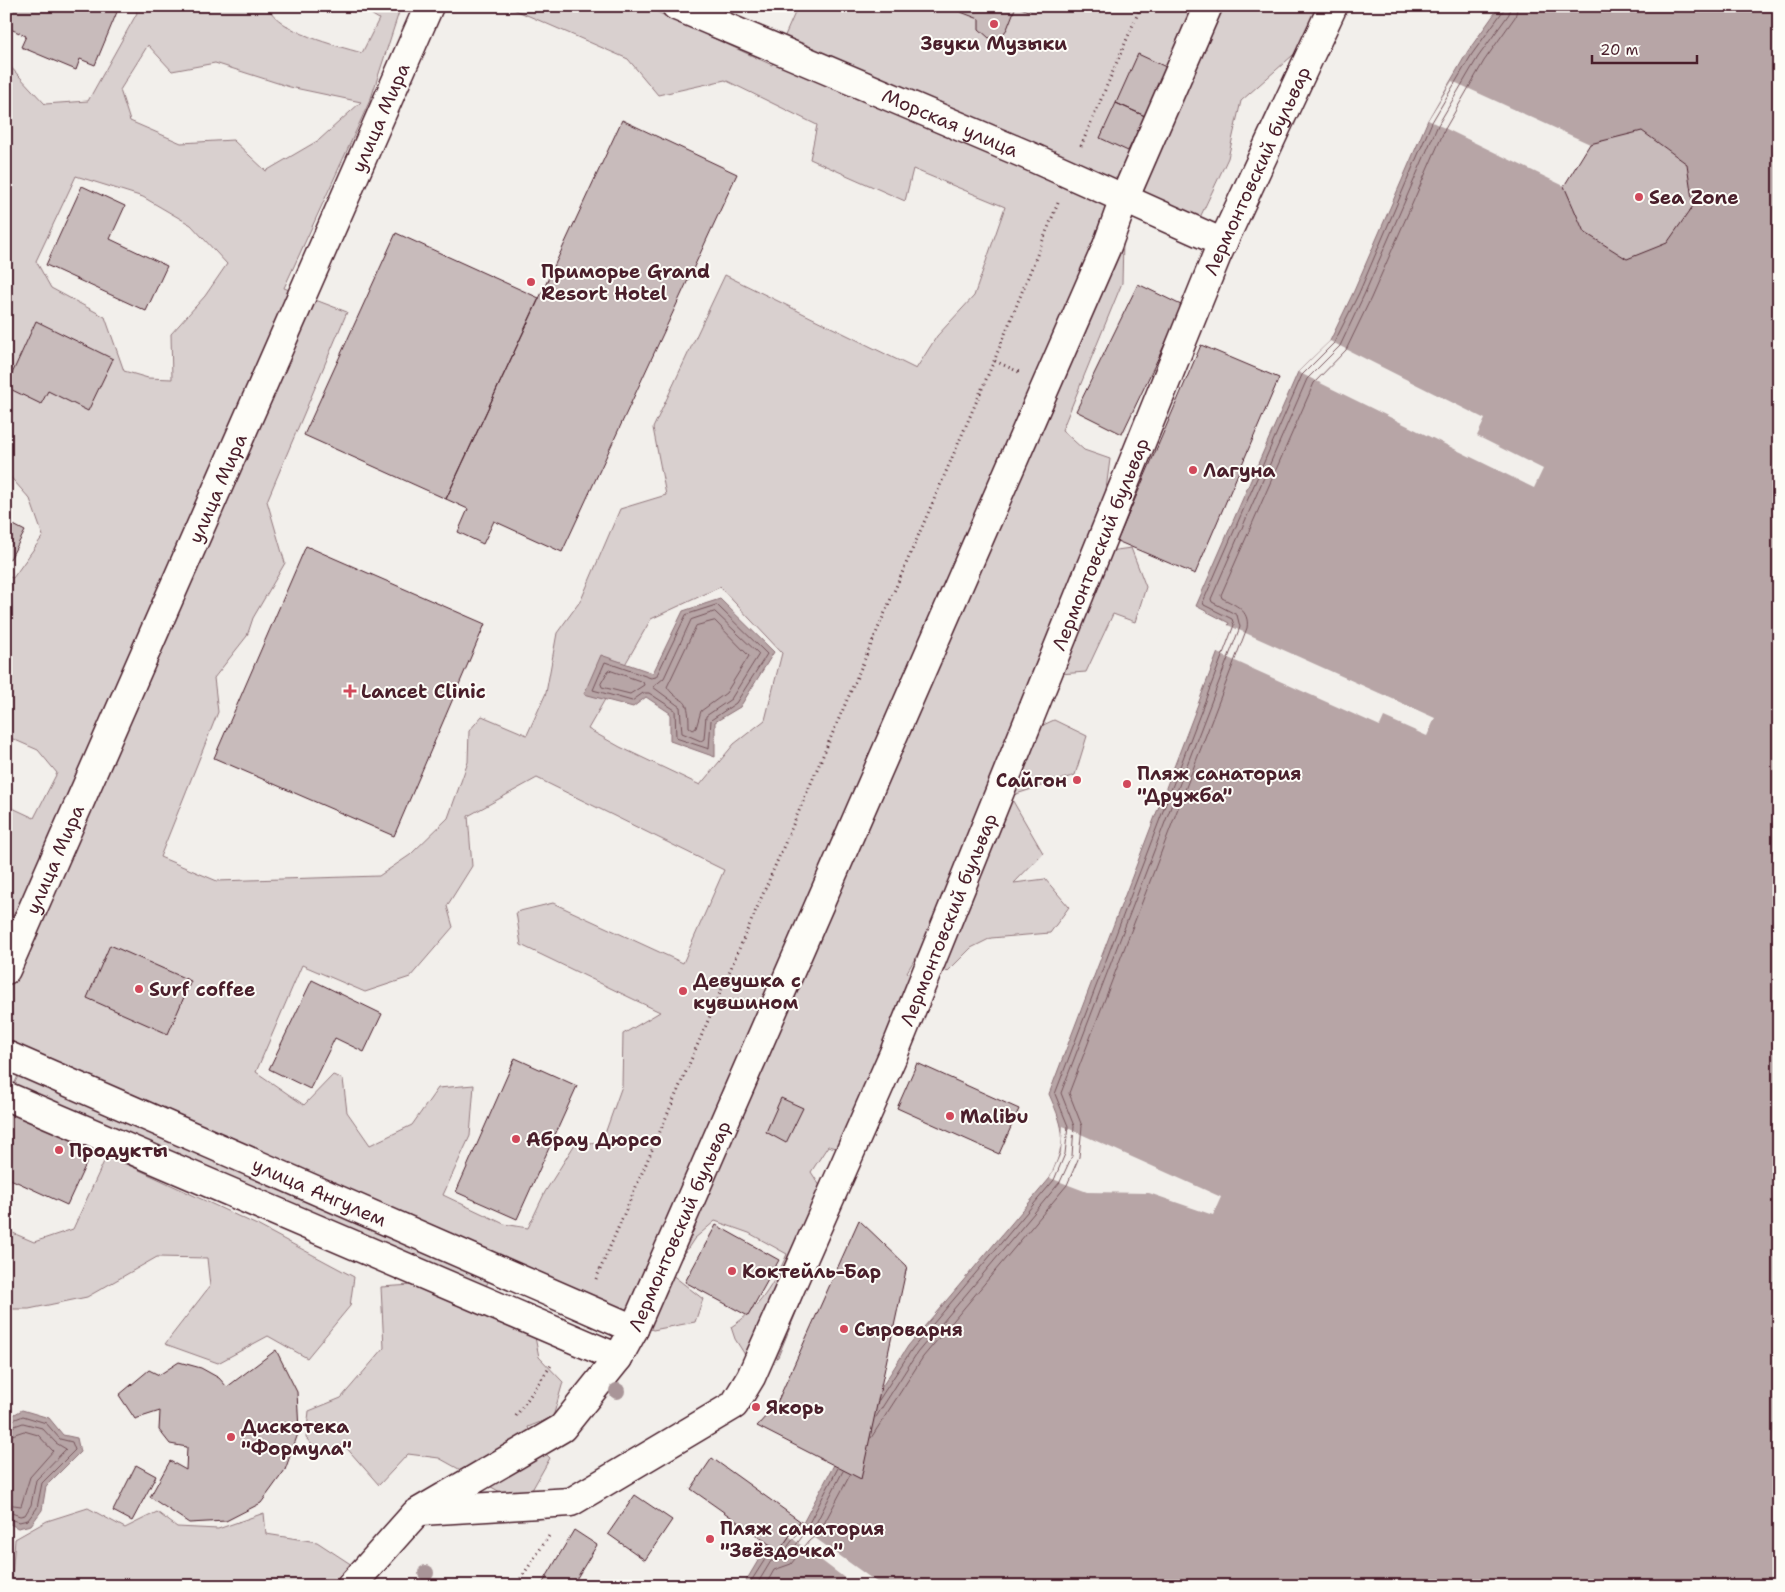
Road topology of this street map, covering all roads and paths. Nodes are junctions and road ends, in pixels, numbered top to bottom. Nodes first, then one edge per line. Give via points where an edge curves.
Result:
1 (429, 6) edge
2 (676, 6) edge
3 (1141, 6) edge
4 (1208, 6) edge
5 (1332, 6) edge
6 (1069, 173) junction
7 (1124, 199) junction
8 (1223, 243) junction
9 (6, 970) edge
10 (6, 1055) edge
11 (6, 1096) edge
12 (583, 1308) junction
13 (634, 1329) junction
14 (570, 1337) junction
15 (618, 1358) junction
16 (515, 1417) dead end
17 (571, 1502) junction
18 (421, 1511) junction
19 (353, 1585) edge
20 (524, 1586) edge

1 - 9 street, улица Мира
2 - 6 street, Морская улица
3 - 6 path
4 - 7 street, Лермонтовский бульвар
5 - 8 street, Лермонтовский бульвар
6 - 7 street, Морская улица
6 - 12 path via 994,361
7 - 8 street, Морская улица
7 - 13 street, Лермонтовский бульвар via 1107,246
8 - 17 street, Лермонтовский бульвар via 894,1053 751,1376 734,1405
10 - 12 street, улица Ангулем
11 - 14 street, улица Ангулем
12 - 13 street, улица Ангулем
13 - 15 street, Лермонтовский бульвар
14 - 15 street, улица Ангулем
14 - 16 path
15 - 18 street, Лермонтовский бульвар via 562,1428
17 - 18 street, Лермонтовский бульвар
17 - 20 path via 520,1581
18 - 19 street, Лермонтовский бульвар

